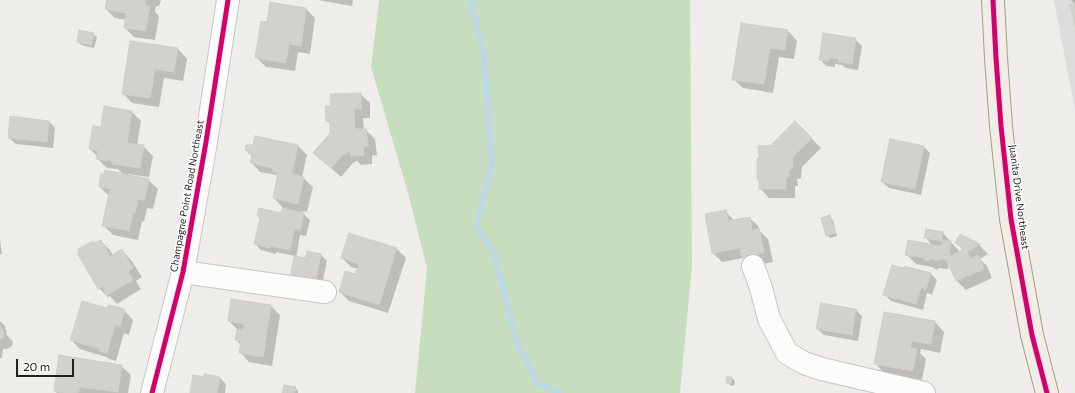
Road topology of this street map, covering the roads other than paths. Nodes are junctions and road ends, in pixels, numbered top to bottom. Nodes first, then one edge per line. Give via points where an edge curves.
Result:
1 (228, 0) edge
2 (993, 0) edge
3 (753, 266) dead end
4 (183, 272) junction
5 (325, 292) dead end
6 (152, 393) edge
7 (924, 393) edge
8 (1047, 393) edge

1 - 4 street, Champagne Point Road Northeast
2 - 8 main road, Juanita Drive Northeast via 1001,126 1011,219 1032,334
3 - 7 street via 769,319 787,352 804,363 822,369
4 - 5 street
4 - 6 street, Champagne Point Road Northeast

